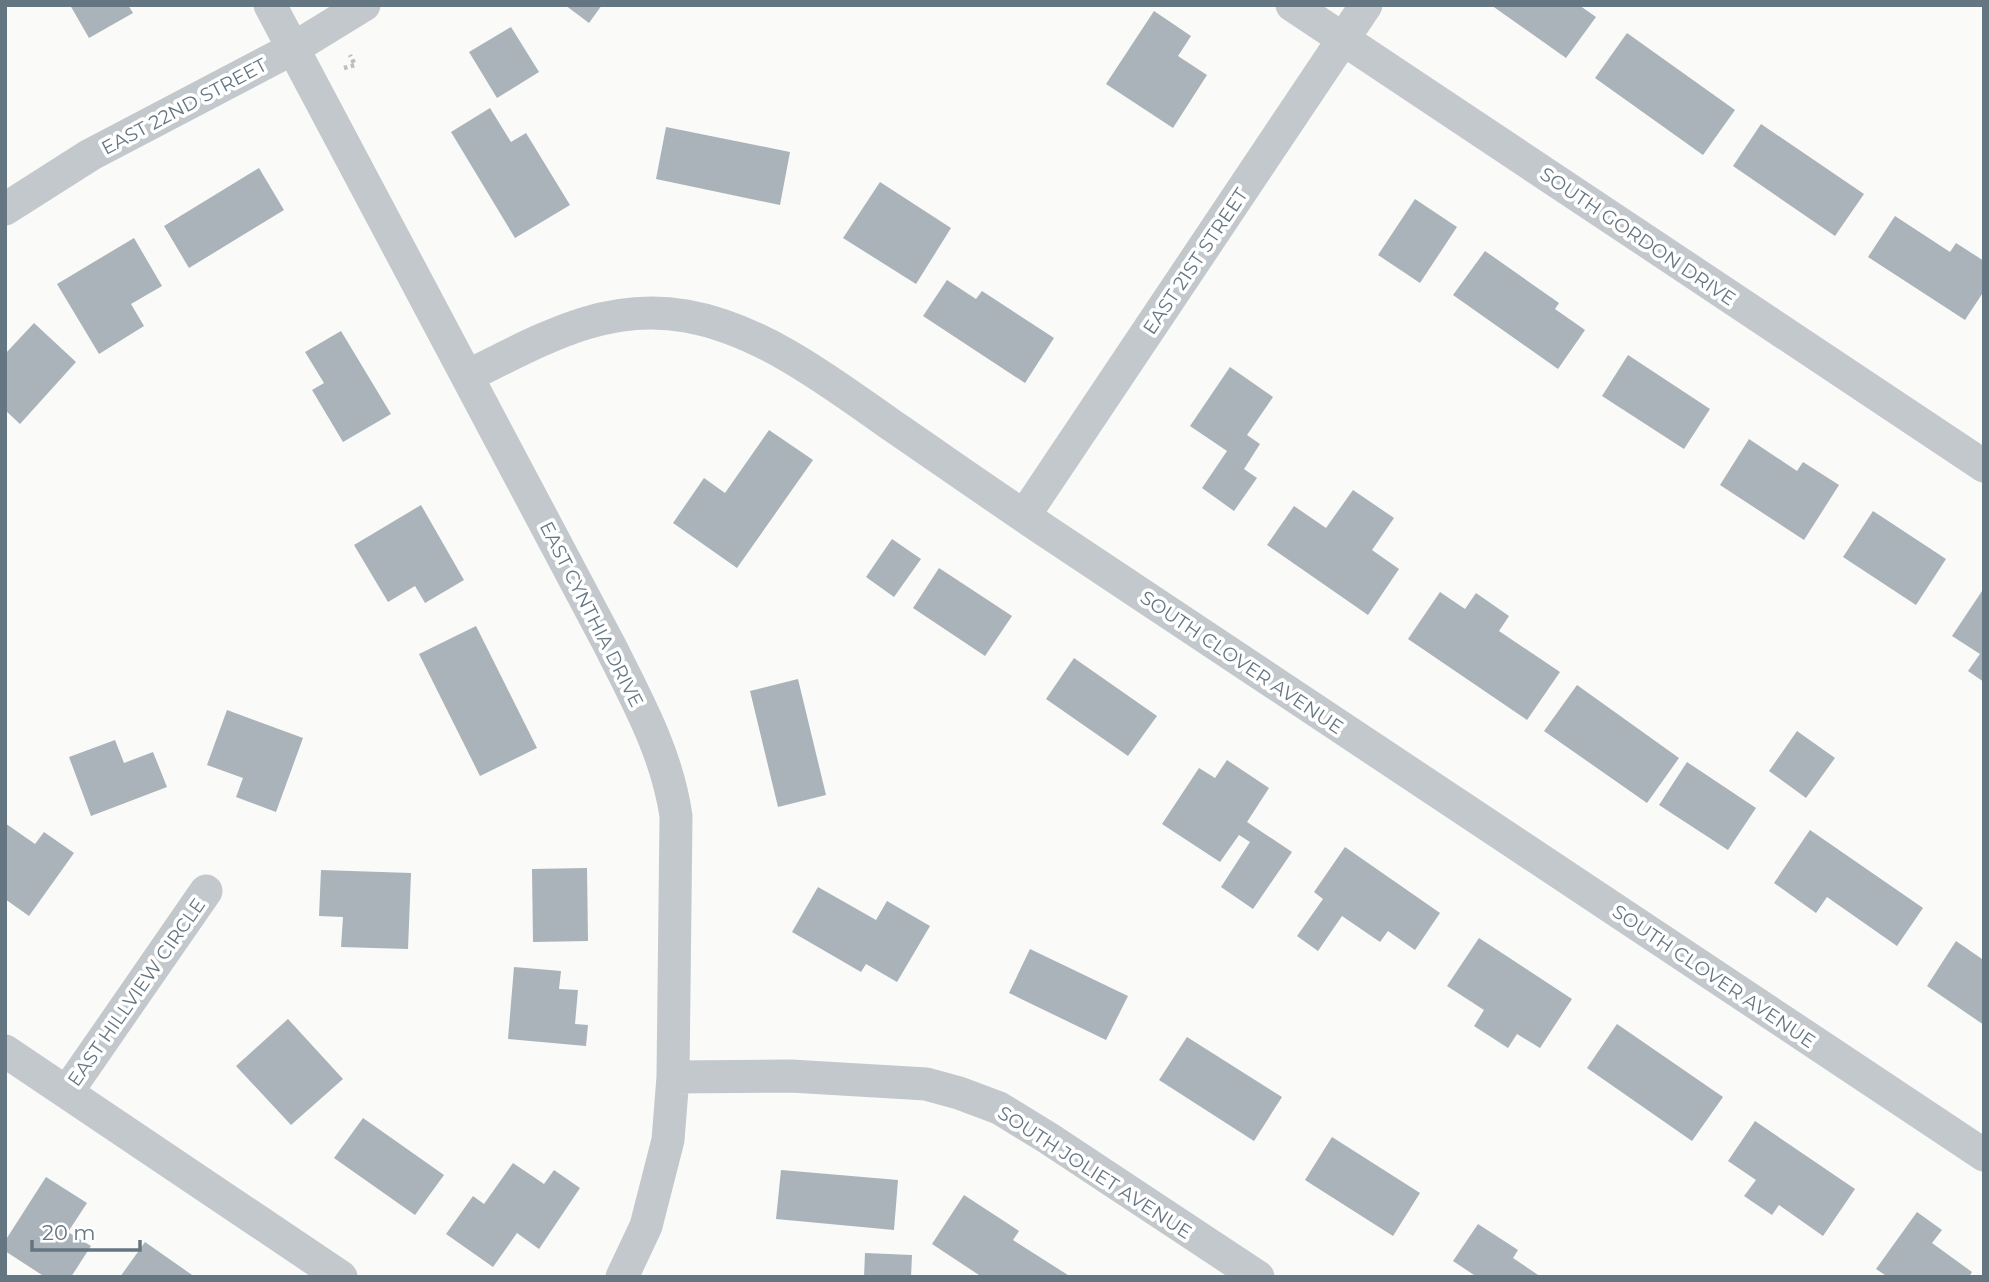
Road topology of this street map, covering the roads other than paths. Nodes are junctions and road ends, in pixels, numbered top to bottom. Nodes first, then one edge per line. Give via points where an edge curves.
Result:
1 (270, 5) edge
2 (364, 5) edge
3 (1293, 5) edge
4 (1366, 5) edge
5 (1343, 39) junction
6 (294, 48) junction
7 (5, 209) edge
8 (467, 376) junction
9 (1984, 466) edge
10 (1024, 516) junction
11 (206, 891) dead end
12 (5, 1051) edge
13 (673, 1077) junction
14 (67, 1092) junction
15 (1984, 1155) edge
16 (341, 1277) edge
17 (622, 1277) edge
18 (1258, 1277) edge

1 - 6 street, EAST CYNTHIA DRIVE
2 - 6 street, EAST 22ND STREET
3 - 5 street, SOUTH GORDON DRIVE
4 - 5 street, EAST 21ST STREET
5 - 9 street, SOUTH GORDON DRIVE
5 - 10 street, EAST 21ST STREET
6 - 7 street, EAST 22ND STREET via 90,155
6 - 8 street, EAST CYNTHIA DRIVE
8 - 10 street, SOUTH CLOVER AVENUE via 580,322 632,313 684,315 764,342
8 - 13 street, EAST CYNTHIA DRIVE via 610,646 660,747 668,774 676,816
10 - 15 street, SOUTH CLOVER AVENUE
11 - 14 street, EAST HILLVIEW CIRCLE
12 - 14 street
13 - 17 street, EAST CYNTHIA DRIVE via 668,1140 646,1226
13 - 18 street, SOUTH JOLIET AVENUE via 804,1077 926,1084 959,1093 999,1108 1048,1138
14 - 16 street

